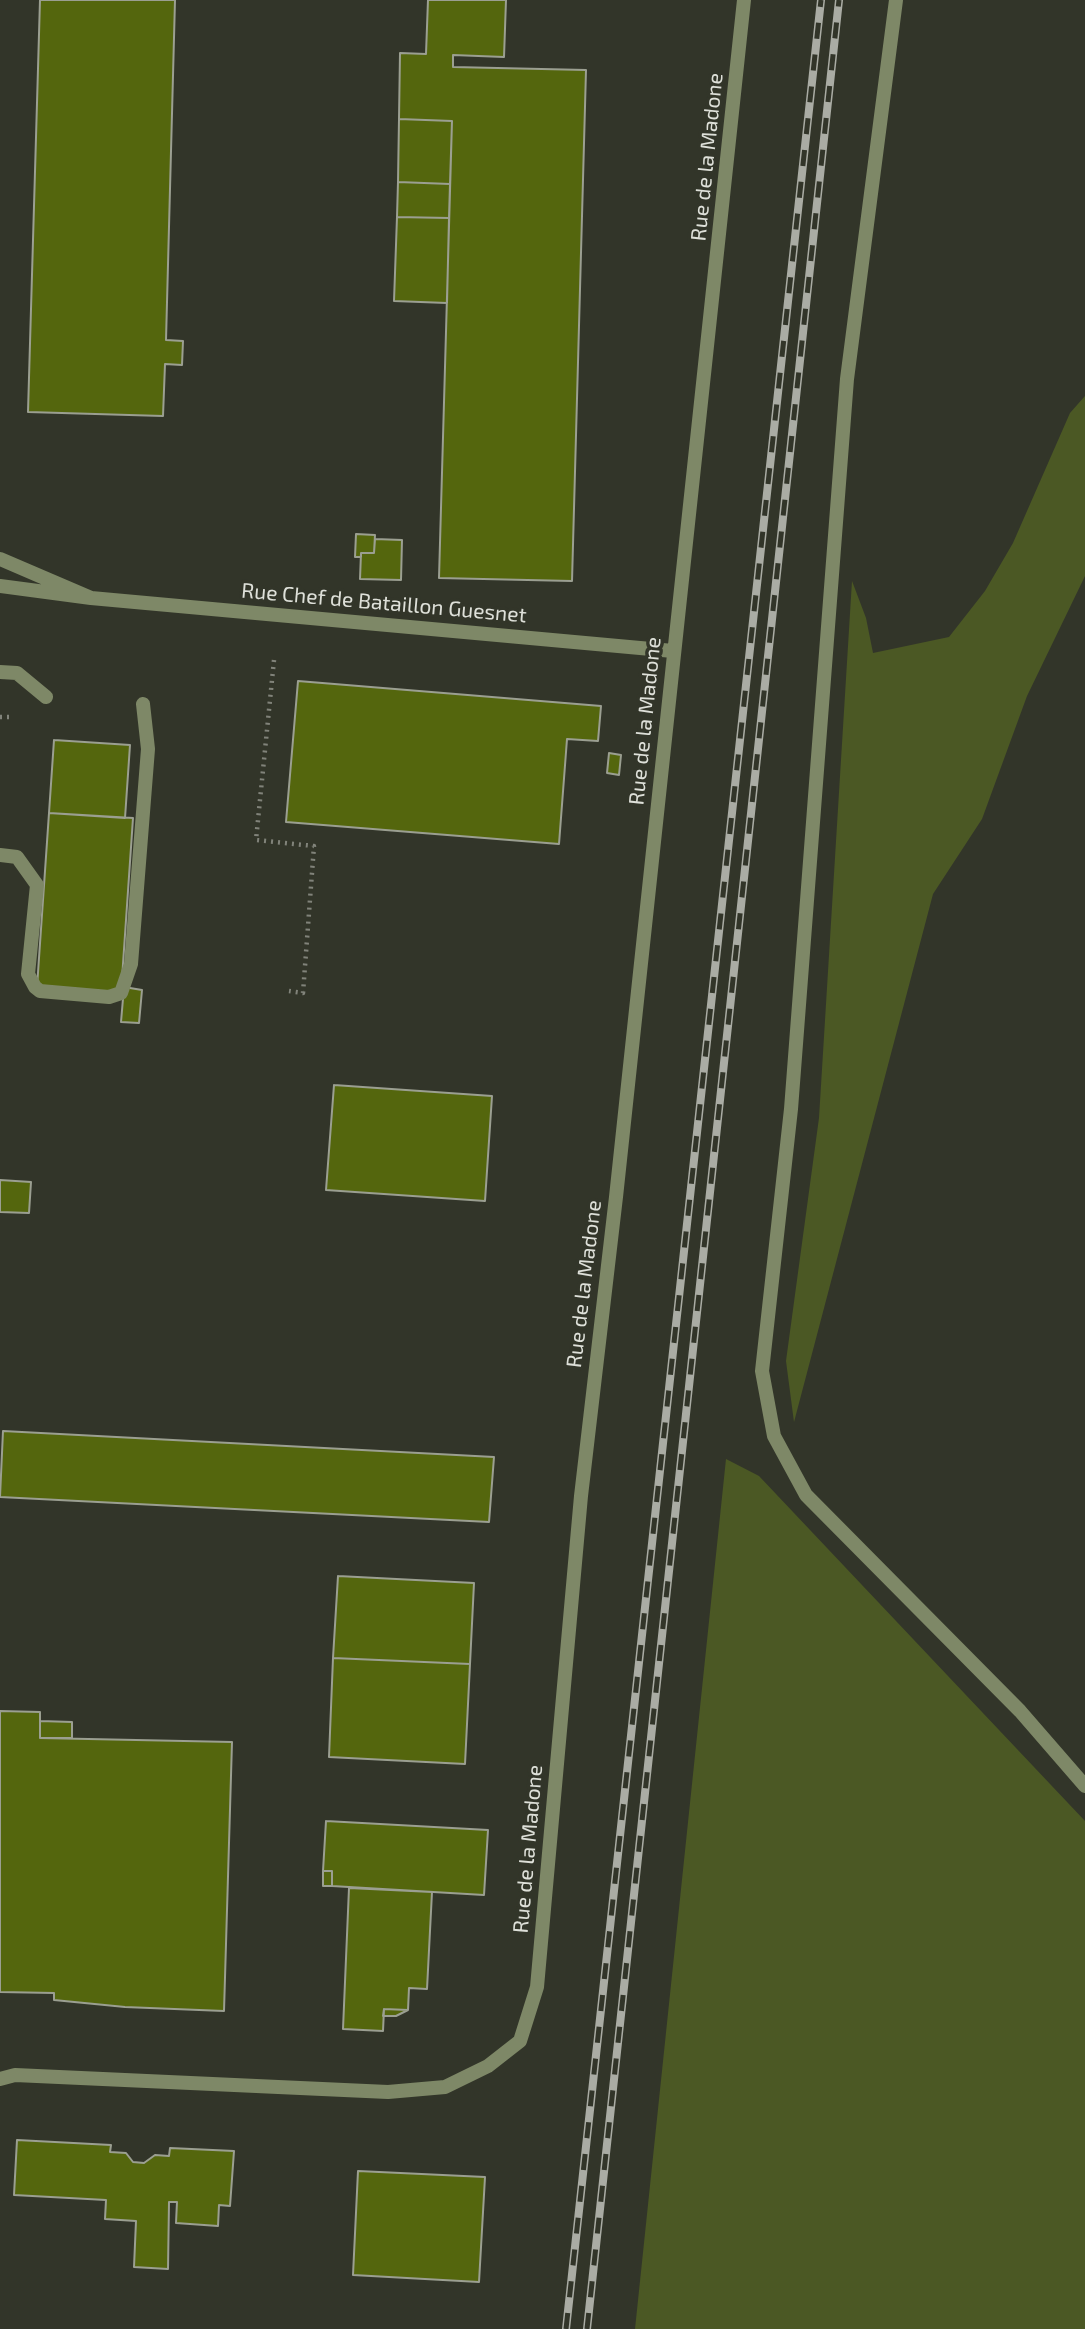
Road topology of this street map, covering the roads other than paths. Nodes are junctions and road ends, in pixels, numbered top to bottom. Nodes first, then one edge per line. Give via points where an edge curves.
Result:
1 (744, 0) edge
2 (896, 0) edge
3 (0, 559) edge
4 (0, 586) edge
5 (91, 598) junction
6 (673, 651) junction
7 (0, 672) edge
8 (46, 697) dead end
9 (143, 704) dead end
10 (0, 855) edge
11 (1085, 1786) edge
12 (0, 2079) edge

1 - 6 street, Rue de la Madone
2 - 11 street via 847,379 791,1109 762,1371 774,1436 806,1495 1020,1711
3 - 5 street, Rue Chef de Bataillon Guesnet
4 - 5 street, Rue Chef de Bataillon Guesnet
5 - 6 street, Rue Chef de Bataillon Guesnet
6 - 12 street, Rue de la Madone via 581,1496 537,1987 520,2041 488,2066 445,2087 388,2092 15,2076
7 - 8 street via 17,673
9 - 10 street via 148,750 131,964 121,993 109,997 35,987 28,974 37,885 17,857

